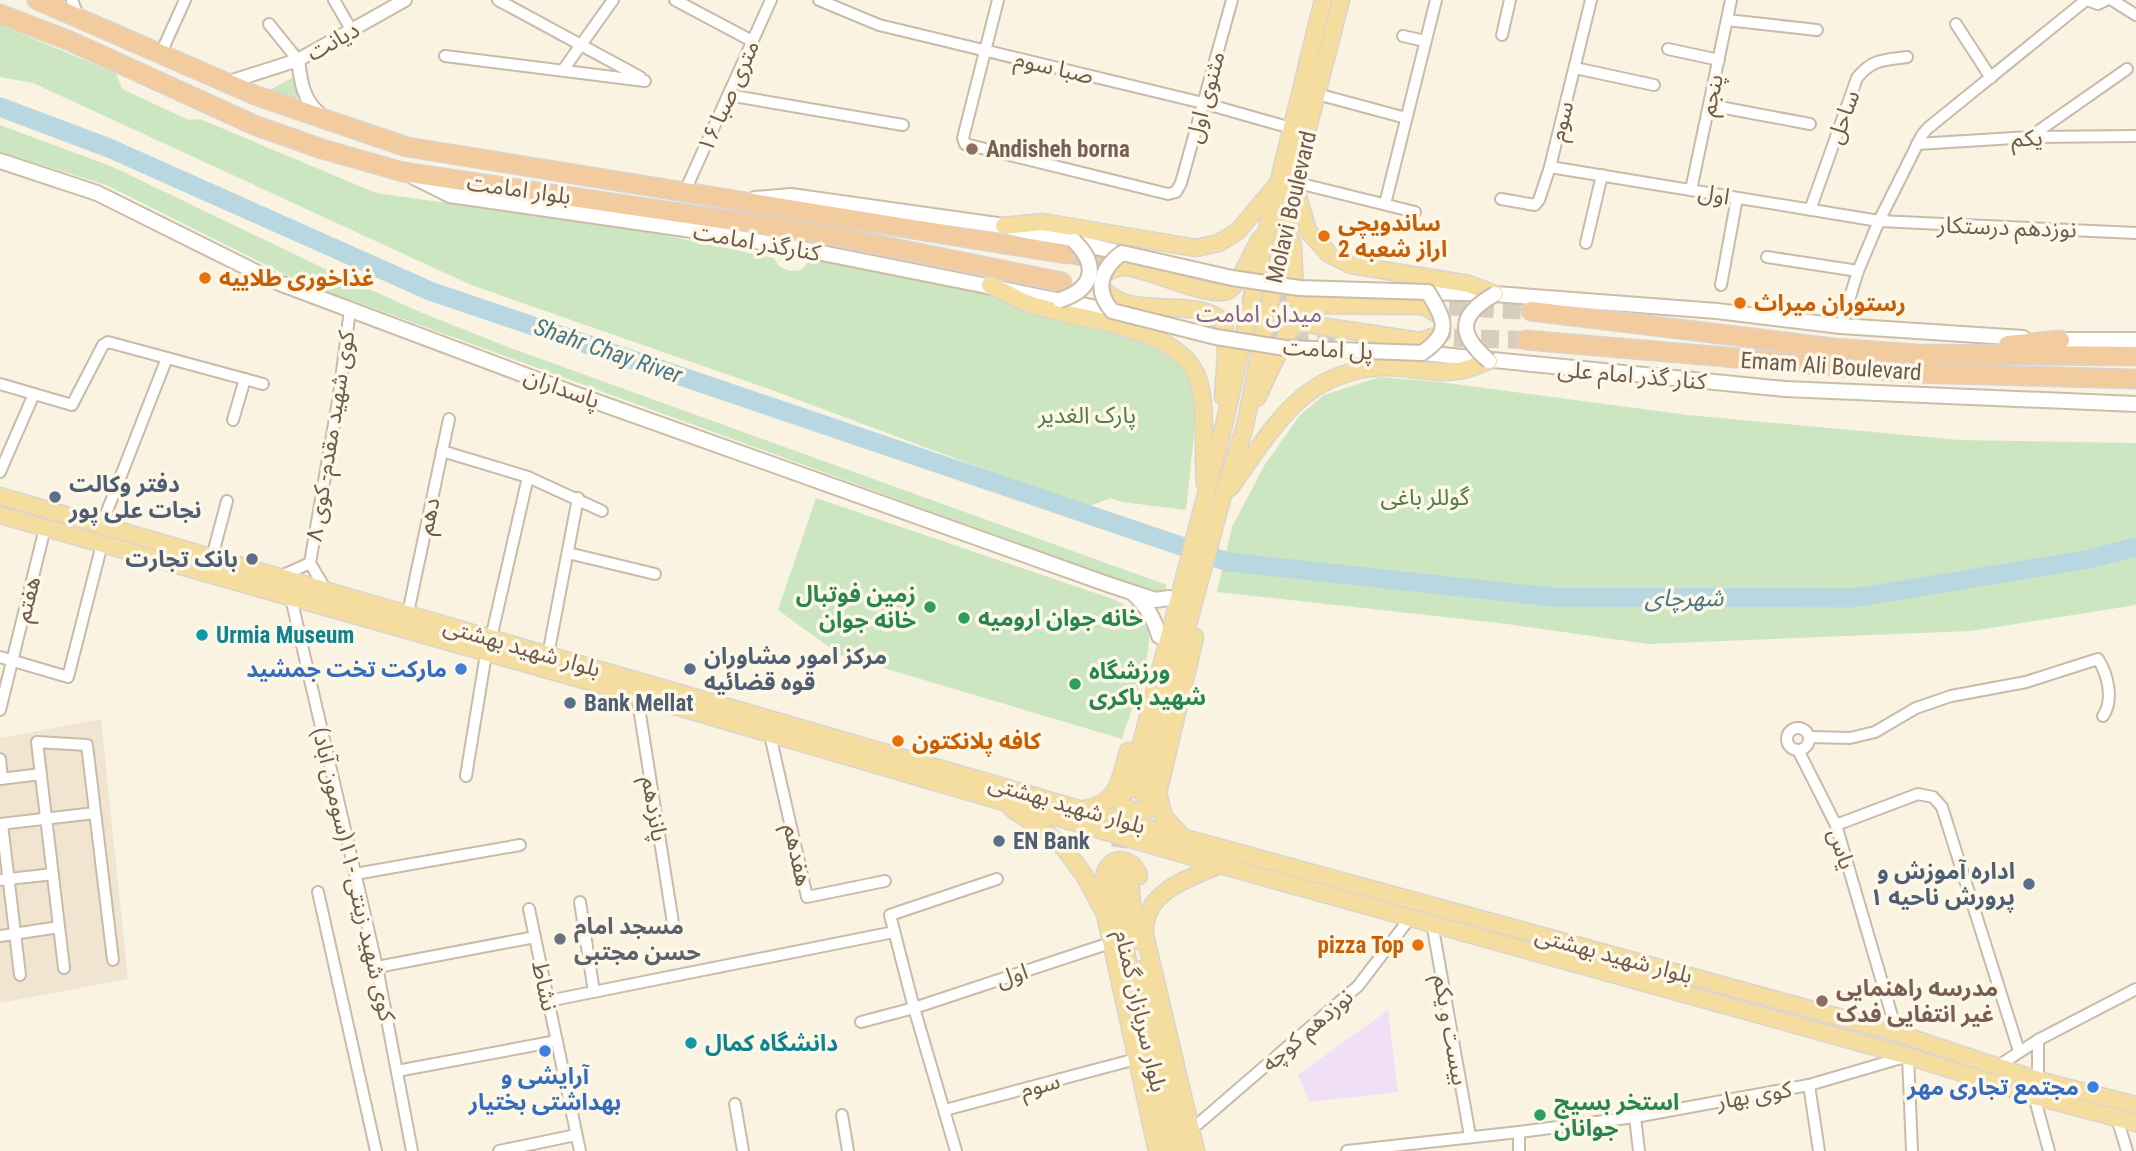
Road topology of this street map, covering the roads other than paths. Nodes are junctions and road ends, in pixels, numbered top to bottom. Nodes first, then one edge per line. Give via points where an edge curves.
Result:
1 (37, 0) edge
2 (72, 0) edge
3 (185, 0) edge
4 (334, 0) edge
5 (405, 0) edge
6 (498, 0) edge
7 (612, 0) edge
8 (675, 0) edge
9 (771, 0) edge
10 (819, 0) edge
11 (999, 0) edge
12 (1232, 0) edge
13 (1323, 0) edge
14 (1340, 0) edge
15 (1436, 0) edge
16 (1510, 0) edge
17 (1591, 0) edge
18 (1731, 0) edge
19 (2087, 0) edge
20 (2106, 0) edge
21 (2112, 0) edge
22 (0, 14) edge
23 (2136, 15) edge
24 (79, 18) junction
25 (1727, 20) junction
26 (269, 24) dead end
27 (1956, 24) dead end
28 (1817, 30) dead end
29 (352, 31) junction
30 (1502, 35) dead end
31 (1403, 36) dead end
32 (752, 41) junction
33 (1425, 41) junction
34 (581, 46) junction
35 (1668, 49) dead end
36 (985, 51) junction
37 (161, 53) junction
38 (445, 56) dead end
39 (1907, 57) dead end
40 (298, 60) junction
41 (1719, 60) junction
42 (1574, 68) junction
43 (2127, 69) dead end
44 (564, 70) junction
45 (1991, 78) junction
46 (226, 83) junction
47 (1654, 85) dead end
48 (1317, 94) junction
49 (728, 95) junction
50 (1203, 103) junction
51 (1709, 105) junction
52 (1406, 118) junction
53 (329, 122) junction
54 (1810, 124) dead end
55 (903, 125) dead end
56 (1291, 128) junction
57 (2136, 136) edge
58 (2030, 137) junction
59 (1917, 144) junction
60 (0, 161) edge
61 (1550, 167) junction
62 (404, 172) junction
63 (1602, 175) junction
64 (1287, 181) junction
65 (1691, 190) junction
66 (685, 191) junction
67 (1737, 198) junction
68 (1501, 199) dead end
69 (744, 200) junction
70 (1385, 204) junction
71 (1810, 210) junction
72 (1415, 212) dead end
73 (1878, 221) junction
74 (1004, 226) junction
75 (1277, 226) junction
76 (2136, 233) edge
77 (1586, 243) dead end
78 (1070, 248) junction
79 (1122, 253) junction
80 (1767, 257) dead end
81 (1858, 271) junction
82 (1102, 280) junction
83 (990, 285) junction
84 (1721, 285) dead end
85 (1061, 291) junction
86 (1429, 292) junction
87 (1495, 294) junction
88 (350, 310) junction
89 (1112, 311) junction
90 (1531, 311) tunnel mouth
91 (1443, 317) junction
92 (1841, 326) junction
93 (1442, 334) junction
94 (1526, 340) tunnel mouth
95 (2060, 340) junction
96 (2136, 340) edge
97 (1422, 354) junction
98 (1916, 354) junction
99 (2136, 356) edge
100 (167, 358) junction
101 (1489, 361) junction
102 (244, 379) junction
103 (2136, 379) edge
104 (0, 384) edge
105 (263, 384) dead end
106 (34, 394) junction
107 (2136, 404) edge
108 (233, 419) dead end
109 (449, 419) dead end
110 (1225, 421) junction
111 (1245, 426) junction
112 (442, 451) junction
113 (0, 472) edge
114 (528, 477) junction
115 (0, 496) edge
116 (578, 498) junction
117 (1214, 498) junction
118 (227, 501) dead end
119 (602, 511) dead end
120 (0, 515) edge
121 (102, 524) junction
122 (45, 528) junction
123 (102, 544) junction
124 (568, 553) junction
125 (212, 557) junction
126 (310, 563) junction
127 (655, 574) dead end
128 (1193, 575) junction
129 (279, 577) junction
130 (326, 590) junction
131 (1133, 593) junction
132 (290, 598) junction
133 (1168, 598) junction
134 (408, 613) junction
135 (1159, 636) junction
136 (488, 646) junction
137 (548, 655) junction
138 (0, 657) edge
139 (12, 661) junction
140 (612, 680) junction
141 (637, 695) junction
142 (0, 710) edge
143 (2103, 716) dead end
144 (770, 735) junction
145 (1809, 737) junction
146 (1798, 751) junction
147 (0, 759) edge
148 (41, 774) junction
149 (466, 776) dead end
150 (1, 779) edge
151 (1137, 791) junction
152 (999, 800) junction
153 (1083, 810) junction
154 (95, 813) junction
155 (46, 819) junction
156 (1, 824) edge
157 (1836, 825) junction
158 (1147, 835) junction
159 (1182, 836) junction
160 (520, 845) dead end
161 (1220, 865) junction
162 (53, 874) junction
163 (355, 874) junction
164 (997, 879) dead end
165 (4, 880) edge
166 (886, 881) dead end
167 (318, 892) dead end
168 (580, 902) dead end
169 (530, 909) dead end
170 (1105, 915) junction
171 (1410, 918) junction
172 (1144, 920) junction
173 (673, 923) dead end
174 (1432, 923) junction
175 (59, 927) junction
176 (894, 932) junction
177 (15, 934) junction
178 (0, 936) edge
179 (535, 937) junction
180 (1110, 943) junction
181 (113, 960) dead end
182 (377, 967) junction
183 (64, 968) dead end
184 (20, 975) dead end
185 (2136, 989) edge
186 (594, 992) junction
187 (548, 1001) junction
188 (914, 1008) junction
189 (861, 1022) dead end
190 (1897, 1033) junction
191 (2038, 1040) junction
192 (556, 1041) junction
193 (2019, 1051) junction
194 (1908, 1055) junction
195 (1136, 1059) junction
196 (397, 1071) junction
197 (1995, 1074) junction
198 (1809, 1085) junction
199 (2036, 1088) junction
200 (735, 1104) dead end
201 (2136, 1105) edge
202 (945, 1110) junction
203 (842, 1115) dead end
204 (1635, 1116) junction
205 (2117, 1118) junction
206 (2136, 1123) edge
207 (1191, 1130) junction
208 (1519, 1132) junction
209 (576, 1135) junction
210 (1470, 1136) junction
211 (1422, 1147) edge
212 (376, 1151) edge
213 (412, 1151) edge
214 (499, 1151) edge
215 (580, 1151) edge
216 (743, 1151) edge
217 (848, 1151) edge
218 (956, 1151) edge
219 (1161, 1151) edge
220 (1184, 1151) edge
221 (1196, 1151) edge
222 (1347, 1151) edge
223 (1519, 1151) edge
224 (1639, 1151) edge
225 (1819, 1151) edge
226 (1912, 1151) edge
227 (2049, 1151) edge
228 (2127, 1151) edge

1 - 24 highway, بلوار امامت
2 - 24 street
3 - 37 street
4 - 29 street
5 - 29 street, دیانت
6 - 34 street
7 - 34 street
8 - 32 street
9 - 32 street, ۱۶ متری صبا
10 - 36 street, صبا سوم via 879,25
11 - 36 street
12 - 50 street, مثنوی اول
13 - 56 main road, Molavi Boulevard
14 - 48 main road, Molavi Boulevard
15 - 33 street
16 - 30 street
17 - 42 street, سوم
18 - 25 street, پنجم
19 - 20 street via 2098,4
19 - 45 street
21 - 23 street
22 - 62 highway, بلوار امامت via 254,125
24 - 37 highway, بلوار امامت
25 - 28 street
25 - 41 street, پنجم
26 - 40 street
27 - 45 street
29 - 40 street, دیانت
31 - 33 street
32 - 49 street, ۱۶ متری صبا
33 - 52 street
34 - 44 street
34 - 44 street via 645,81
35 - 41 street
36 - 50 street, صبا سوم
36 - 50 street, مثنوی اول via 965,145 1168,194 1176,192 1181,183
37 - 46 highway, بلوار امامت
38 - 44 street
39 - 71 street, ساحل via 1877,61 1857,78
40 - 46 street, دیانت
40 - 53 street, دیانت via 303,93
41 - 51 street, پنجم
42 - 47 street
42 - 61 street, سوم
43 - 58 street
45 - 59 street via 1928,128
46 - 53 highway, بلوار امامت
48 - 52 street
48 - 64 main road, Molavi Boulevard
49 - 55 street
49 - 66 street, ۱۶ متری صبا
50 - 56 street, صبا سوم
51 - 54 street
51 - 65 street, پنجم
52 - 70 street
53 - 66 highway, بلوار امامت via 407,147
56 - 64 main road, Molavi Boulevard
57 - 58 street, یکم
58 - 59 street, یکم
59 - 73 street
60 - 88 main road, پاسداران via 97,193 274,281
61 - 63 street, اول
61 - 68 street, سوم via 1535,205
62 - 83 main road, کنارگذر امامت via 450,195 685,229
62 - 85 highway, بلوار امامت via 829,235
63 - 65 street, اول
63 - 77 street
64 - 70 street
64 - 74 main road via 1238,231 1219,243 1196,248 1043,222
64 - 75 main road, Molavi Boulevard
64 - 87 main road via 1308,231 1329,254 1351,265 1469,284
65 - 67 street, اول
66 - 69 highway, بلوار امامت
67 - 71 street, اول
67 - 84 street
69 - 74 main road, کنارگذر امامت via 791,196
69 - 78 highway, بلوار امامت
70 - 72 street
71 - 73 street, اول
73 - 76 street, نوزدهم درستکار
73 - 81 street
74 - 78 main road, کنارگذر امامت
75 - 82 main road via 1226,291 1202,289 1126,267
75 - 91 main road via 1293,245 1295,298 1303,305 1424,306
75 - 110 main road, Molavi Boulevard
75 - 111 main road, Molavi Boulevard
78 - 79 main road, کنارگذر امامت
78 - 85 main road, bridge via 1085,252 1089,274 1079,292
79 - 82 main road, bridge
79 - 86 main road, bridge via 1299,288
80 - 81 street
81 - 92 street
82 - 89 main road, bridge via 1104,302
82 - 110 main road via 1121,302 1208,311 1218,316 1224,323
83 - 85 main road, کنارگذر امامت
83 - 117 main road via 1029,304 1156,337 1182,354 1198,378 1203,461
85 - 89 main road, کنارگذر امامت
86 - 87 main road
86 - 91 main road, bridge
87 - 92 main road via 1717,311
87 - 101 main road, bridge via 1477,304 1466,322 1472,346
88 - 126 street, کوی شهید مقدم- کوی ۸
88 - 131 main road, پاسداران
89 - 97 main road, پل امامت, bridge via 1216,337 1285,348
90 - 98 highway, Emam Ali Boulevard
91 - 93 main road, bridge
92 - 95 main road
93 - 97 main road, bridge
93 - 111 main road via 1419,341 1308,323 1295,326 1289,330
94 - 103 highway, Emam Ali Boulevard via 1913,373
95 - 96 main road
95 - 98 highway
97 - 101 main road, کنار گذر امام علی
98 - 99 highway, Emam Ali Boulevard
100 - 102 street
100 - 106 street via 108,342 72,405
100 - 121 street
101 - 107 main road, کنار گذر امام علی via 1785,389
101 - 117 main road via 1458,371 1383,367 1330,378 1289,408
102 - 105 street
102 - 108 street
104 - 106 street
106 - 113 street
109 - 112 street, دهم
110 - 117 main road, Molavi Boulevard
111 - 117 main road, Molavi Boulevard
112 - 114 street
112 - 134 street, دهم
114 - 116 street
114 - 136 street
115 - 121 main road, بلوار شهید بهشتی
116 - 119 street
116 - 124 street
117 - 128 main road, Molavi Boulevard
118 - 125 street
120 - 122 main road, بلوار شهید بهشتی
121 - 125 main road, بلوار شهید بهشتی
122 - 123 main road, بلوار شهید بهشتی
122 - 139 street, هفتم
123 - 132 main road, بلوار شهید بهشتی
123 - 139 street via 68,677
124 - 127 street
124 - 137 street
125 - 129 main road, بلوار شهید بهشتی
126 - 129 street
126 - 130 street
128 - 133 main road
128 - 151 main road, Molavi Boulevard
128 - 151 main road via 1204,598
129 - 130 main road, بلوار شهید بهشتی
130 - 134 main road, بلوار شهید بهشتی
131 - 133 main road, پاسداران via 1156,600
131 - 135 main road via 1147,607
132 - 136 main road, بلوار شهید بهشتی
132 - 163 street, کوی شهید زینتی -۱۱(سومون آباد)
133 - 135 main road
134 - 136 main road, بلوار شهید بهشتی
135 - 151 main road
136 - 137 main road, بلوار شهید بهشتی
136 - 140 main road, بلوار شهید بهشتی
136 - 149 street
137 - 140 main road, بلوار شهید بهشتی
138 - 139 street
139 - 142 street, هفتم
140 - 141 main road, بلوار شهید بهشتی
140 - 153 main road, بلوار شهید بهشتی
141 - 144 main road, بلوار شهید بهشتی
141 - 173 street, پانزدهم
143 - 145 street via 2108,692 2105,670 2098,659 2026,682 1951,696 1916,708 1875,732 1850,738
144 - 152 main road, بلوار شهید بهشتی
144 - 166 street, هفدهم via 807,897
145 - 146 street via 1807,746
145 - 146 street via 1801,729 1788,734 1788,745
146 - 157 street, یاس
147 - 150 street
148 - 150 street
148 - 154 street via 37,742 87,745
148 - 155 street
151 - 153 main road
151 - 158 main road
151 - 159 main road
152 - 158 main road, بلوار شهید بهشتی
152 - 170 main road via 1063,848
153 - 158 main road, بلوار شهید بهشتی
154 - 155 street
154 - 181 street
155 - 156 street
155 - 162 street
156 - 165 street
157 - 190 street, یاس
157 - 193 street via 1917,794 1933,797 1942,807
158 - 159 main road, بلوار شهید بهشتی
158 - 161 main road, بلوار شهید بهشتی
159 - 190 main road, بلوار شهید بهشتی
160 - 163 street
161 - 171 main road, بلوار شهید بهشتی
161 - 172 main road via 1162,893
162 - 165 street
162 - 175 street
163 - 182 street, کوی شهید زینتی -۱۱(سومون آباد)
164 - 176 street via 890,915
165 - 177 street
167 - 212 street
168 - 186 street
169 - 179 street
170 - 172 main road via 1104,875 1108,866 1122,860 1139,872
170 - 180 main road
171 - 174 main road, بلوار شهید بهشتی
171 - 207 street, نوزدهم کوچه via 1358,986
172 - 207 main road
174 - 194 main road, بلوار شهید بهشتی
174 - 210 street, بیست و یکم
175 - 177 street
175 - 183 street
176 - 186 street
176 - 188 street
177 - 178 street
177 - 184 street
179 - 182 street, نشاط
179 - 187 street, نشاط
180 - 188 street, اول
180 - 195 main road
182 - 196 street, کوی شهید زینتی -۱۱(سومون آباد)
185 - 191 street
186 - 187 street
187 - 192 street, نشاط
188 - 189 street, اول
188 - 202 street
190 - 197 main road, بلوار شهید بهشتی
191 - 193 street
191 - 199 street
192 - 196 street
192 - 209 street, نشاط
193 - 197 street
194 - 197 main road, بلوار شهید بهشتی
194 - 198 street, کوی بهار
194 - 226 street
195 - 202 street, سوم
195 - 219 main road
196 - 213 street, کوی شهید زینتی -۱۱(سومون آباد)
197 - 199 main road, بلوار شهید بهشتی
198 - 204 street, کوی بهار
198 - 225 street
199 - 201 main road, بلوار شهید بهشتی
199 - 205 main road, بلوار شهید بهشتی
199 - 227 street
200 - 216 street
202 - 218 street
203 - 217 street
204 - 208 street, کوی بهار
204 - 224 street
205 - 206 main road, بلوار شهید بهشتی
205 - 228 street
207 - 221 main road
208 - 210 street, کوی بهار
208 - 223 street
209 - 214 street
209 - 215 street, نشاط
210 - 211 street, کوی بهار
211 - 222 street, کوی بهار
219 - 220 main road, بلوار سربازان گمنام via 1123,940 1122,872

